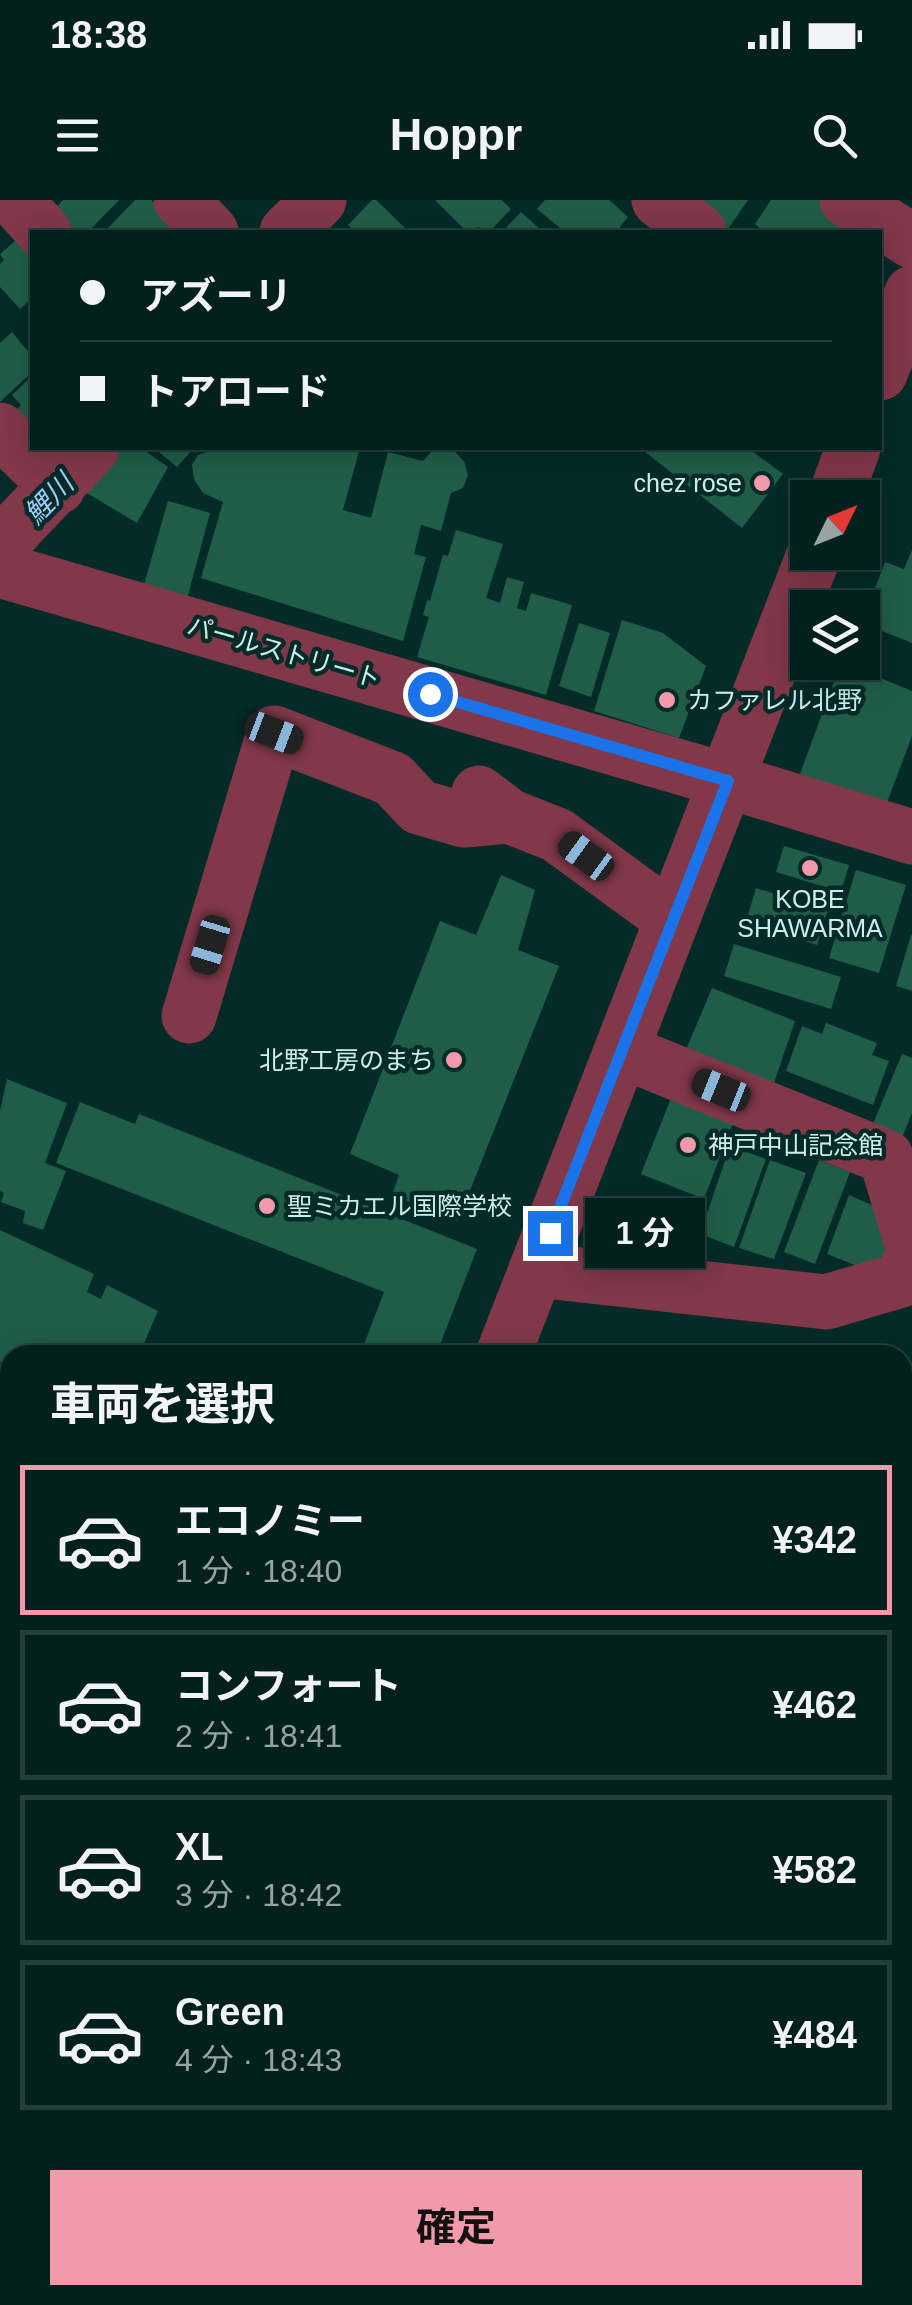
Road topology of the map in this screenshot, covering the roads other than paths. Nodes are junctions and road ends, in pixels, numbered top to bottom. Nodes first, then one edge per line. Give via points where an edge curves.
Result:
1 (15, 200) edge
2 (180, 200) edge
3 (319, 200) edge
4 (658, 200) edge
5 (846, 200) edge
6 (42, 230) edge
7 (209, 230) edge
8 (290, 230) edge
9 (696, 230) edge
10 (912, 241) edge
11 (912, 293) edge
12 (882, 370) edge
13 (882, 376) edge
14 (912, 388) edge
15 (0, 430) edge
16 (30, 445) edge
17 (41, 450) edge
18 (852, 450) edge
19 (75, 467) edge
20 (841, 480) edge
21 (7, 564) edge
22 (808, 570) edge
23 (728, 781) junction
24 (912, 837) edge
25 (672, 919) junction
26 (189, 1016) dead end
27 (622, 1051) junction
28 (912, 1244) edge
29 (912, 1257) edge
30 (536, 1270) junction
31 (507, 1345) edge

1 - 6 street
2 - 7 street
3 - 8 street
4 - 9 street
5 - 10 street
11 - 12 street
13 - 14 street
15 - 16 street
17 - 19 street
18 - 20 street
19 - 21 street
21 - 23 street, パールストリート
22 - 23 street
23 - 24 street, パールストリート
23 - 25 street
25 - 26 street via 557,835 509,816 464,820 420,807 394,779 274,733
25 - 27 street
27 - 28 street via 886,1157
27 - 30 street
29 - 30 street via 901,1280 826,1302
30 - 31 street

